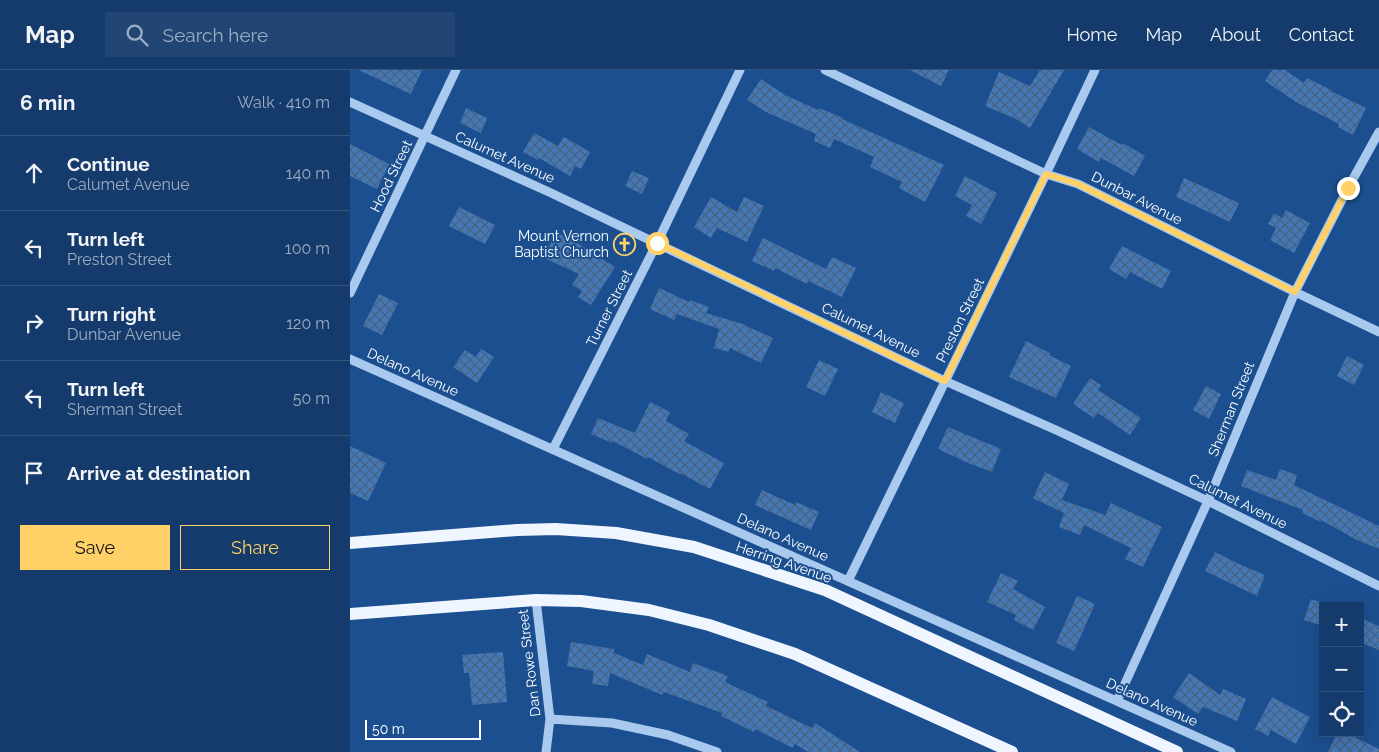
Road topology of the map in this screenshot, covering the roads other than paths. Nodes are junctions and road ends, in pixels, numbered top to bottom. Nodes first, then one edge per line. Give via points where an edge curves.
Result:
1 (456, 70) edge
2 (740, 70) edge
3 (825, 70) edge
4 (1094, 70) edge
5 (350, 102) edge
6 (1379, 132) edge
7 (425, 137) junction
8 (1046, 174) junction
9 (657, 243) junction
10 (1295, 292) junction
11 (350, 293) edge
12 (1379, 332) edge
13 (350, 359) edge
14 (945, 381) junction
15 (553, 449) junction
16 (1208, 501) junction
17 (350, 543) edge
18 (848, 581) junction
19 (1379, 586) edge
20 (536, 600) junction
21 (350, 614) edge
22 (1117, 701) junction
23 (550, 719) junction
24 (546, 752) edge
25 (717, 752) edge
26 (1012, 752) edge
27 (1177, 752) edge
28 (1231, 752) edge

1 - 7 street, Hood Street
2 - 9 street, Turner Street
3 - 8 street, Dunbar Avenue
4 - 8 street, Preston Street
5 - 7 street, Calumet Avenue
6 - 10 street, Sherman Street
7 - 9 street, Calumet Avenue
7 - 11 street, Hood Street
8 - 10 street, Dunbar Avenue via 1078,184
8 - 14 street, Preston Street
9 - 14 street, Calumet Avenue
9 - 15 street, Turner Street
10 - 12 street, Dunbar Avenue
10 - 16 street, Sherman Street
13 - 15 street, Delano Avenue
14 - 16 street, Calumet Avenue
14 - 18 street, Preston Street
15 - 18 street, Delano Avenue
16 - 19 street, Calumet Avenue
16 - 22 street, Sherman Street
17 - 27 main road, Herring Avenue via 556,529 616,533 694,547 825,590
18 - 22 street, Delano Avenue
20 - 21 main road
20 - 23 street, Dan Rowe Street
20 - 26 main road via 616,604 709,625 795,654
22 - 28 street, Delano Avenue
23 - 24 street, Dan Rowe Street
23 - 25 street via 612,723 668,735

